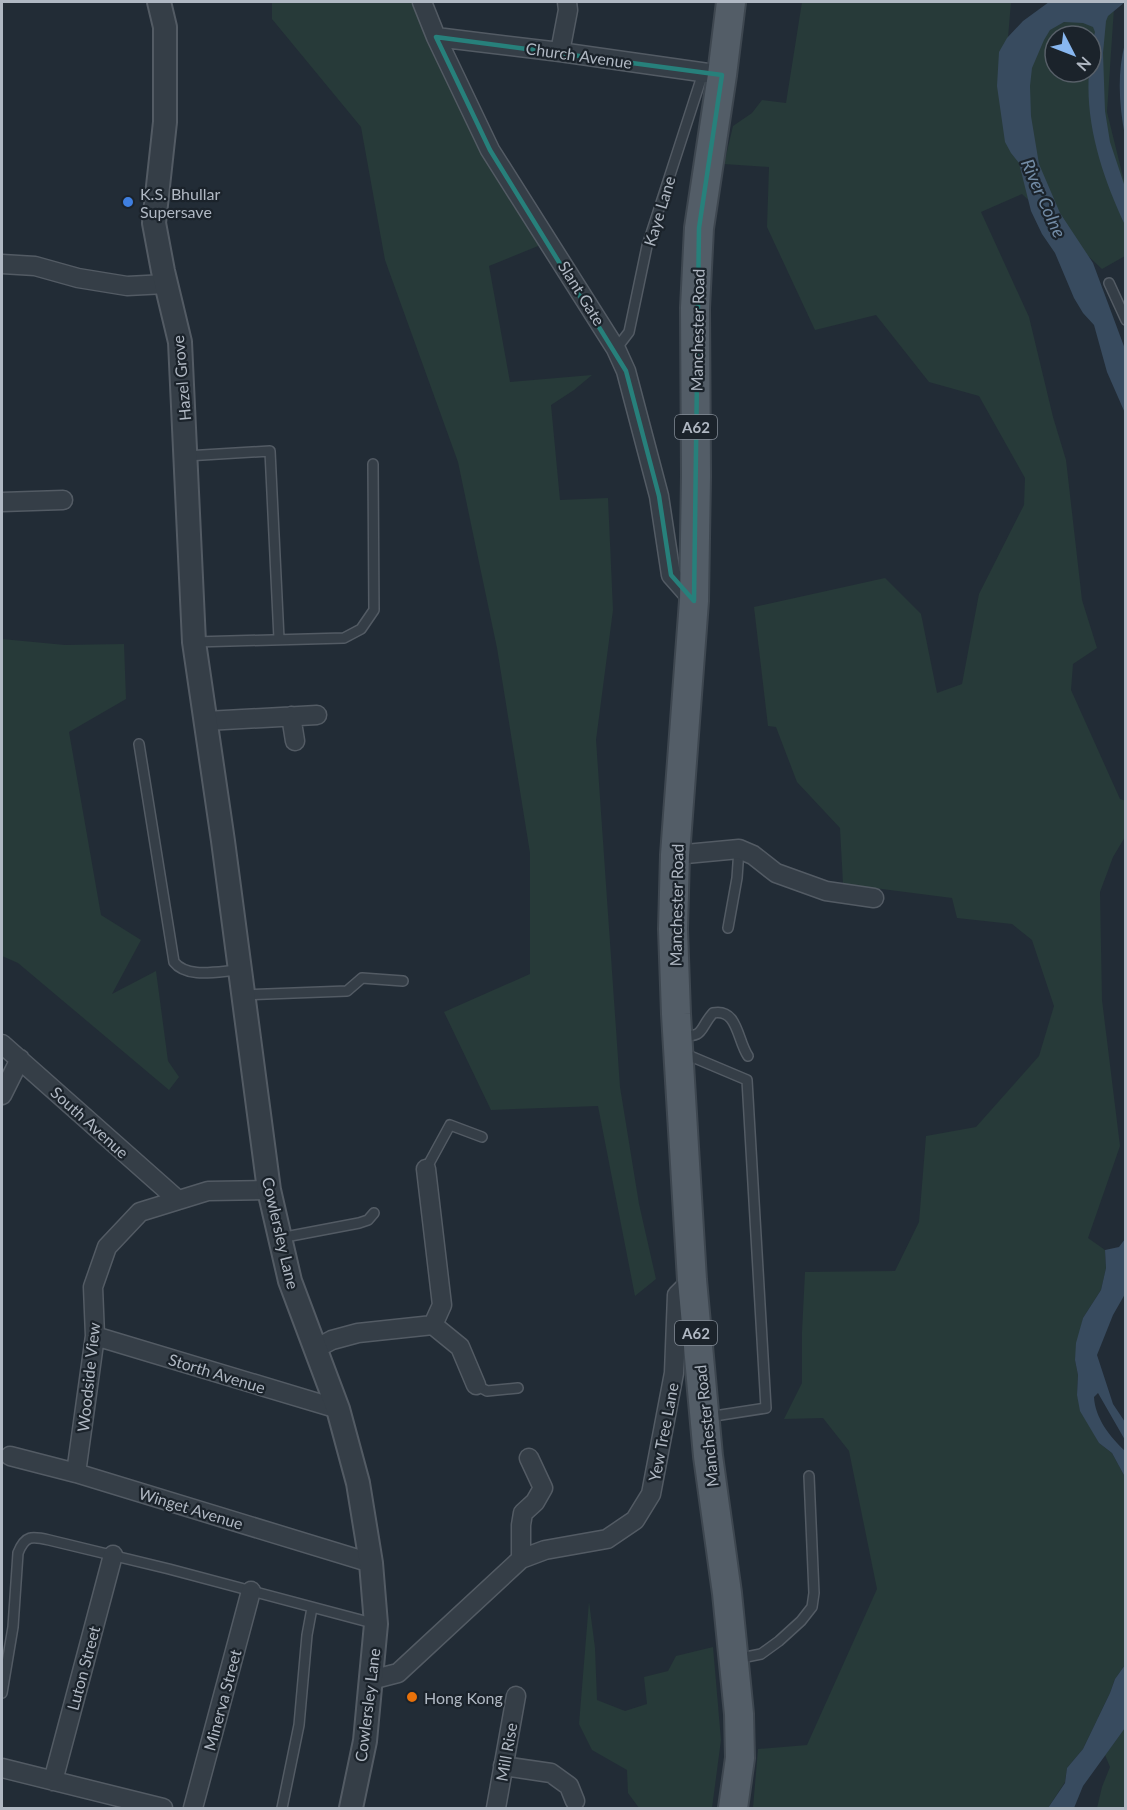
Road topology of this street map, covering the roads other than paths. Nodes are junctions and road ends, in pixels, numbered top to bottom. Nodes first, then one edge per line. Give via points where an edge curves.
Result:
1 (159, 2) edge
2 (422, 2) edge
3 (567, 2) edge
4 (731, 2) edge
5 (436, 37) junction
6 (560, 52) junction
7 (713, 74) junction
8 (2, 264) edge
9 (1109, 284) dead end
10 (166, 285) junction
11 (1125, 320) edge
12 (616, 349) junction
13 (186, 456) junction
14 (373, 464) dead end
15 (63, 500) dead end
16 (2, 502) edge
17 (694, 601) junction
18 (279, 639) junction
19 (194, 642) junction
20 (317, 715) dead end
21 (291, 716) junction
22 (206, 720) junction
23 (296, 741) dead end
24 (139, 744) dead end
25 (739, 849) junction
26 (675, 855) junction
27 (873, 898) dead end
28 (728, 928) dead end
29 (241, 970) junction
30 (403, 981) dead end
31 (244, 995) junction
32 (677, 1043) junction
33 (2, 1044) edge
34 (748, 1056) dead end
35 (20, 1059) junction
36 (2, 1095) edge
37 (482, 1137) dead end
38 (426, 1169) joint
39 (270, 1190) junction
40 (178, 1200) junction
41 (374, 1213) dead end
42 (280, 1238) junction
43 (692, 1280) junction
44 (433, 1325) junction
45 (95, 1336) junction
46 (315, 1349) junction
47 (476, 1384) joint
48 (518, 1388) dead end
49 (338, 1409) junction
50 (704, 1418) junction
51 (10, 1456) dead end
52 (529, 1458) dead end
53 (76, 1473) junction
54 (809, 1476) dead end
55 (113, 1555) junction
56 (521, 1559) junction
57 (371, 1563) junction
58 (251, 1591) junction
59 (312, 1608) junction
60 (375, 1624) junction
61 (734, 1660) junction
62 (371, 1680) junction
63 (2, 1693) edge
64 (516, 1696) dead end
65 (502, 1766) junction
66 (2, 1768) edge
67 (53, 1780) junction
68 (575, 1801) dead end
69 (163, 1809) edge
70 (193, 1809) edge
71 (282, 1809) edge
72 (351, 1809) edge
73 (496, 1809) edge
74 (733, 1809) edge

1 - 10 street, Hazel Grove via 165,27 165,122 154,223
2 - 5 street, Slant Gate
3 - 6 street
4 - 7 main road, Manchester Road / A62
5 - 6 street, Church Avenue
5 - 12 street, Slant Gate via 490,150
6 - 7 street, Church Avenue
7 - 12 lane, Kaye Lane via 647,246 629,332
7 - 17 main road, Manchester Road / A62 via 695,308
8 - 10 street via 35,266 127,286
9 - 11 lane
10 - 13 street, Hazel Grove via 180,342
12 - 17 street, Slant Gate via 626,370 659,496 671,575
13 - 18 lane via 270,451
13 - 19 street, Hazel Grove
14 - 18 lane via 374,610 361,629 344,638
15 - 16 street
17 - 26 main road, Manchester Road / A62
18 - 19 lane
19 - 22 street, Hazel Grove
20 - 21 street
21 - 22 street
21 - 23 street
22 - 29 street, Cowlersley Lane
24 - 29 lane via 174,962 178,967 200,973
25 - 26 street
25 - 27 street via 776,873 826,891
25 - 28 lane
26 - 32 main road, Manchester Road / A62
29 - 31 street, Cowlersley Lane
30 - 31 lane via 362,978 347,991
31 - 39 street, Cowlersley Lane
32 - 34 lane via 698,1034 712,1014 720,1012 734,1023
32 - 43 main road, Manchester Road / A62
32 - 50 lane via 747,1080 765,1408
33 - 35 street, South Avenue
35 - 36 street
35 - 40 street, South Avenue
37 - 38 lane via 450,1125
38 - 44 street via 442,1305
39 - 40 street, Woodside View via 208,1191
39 - 42 street, Cowlersley Lane
40 - 45 street, Woodside View via 141,1212 107,1247 93,1287
41 - 42 lane via 359,1223
42 - 46 street, Cowlersley Lane via 290,1281
43 - 50 main road, Manchester Road / A62
43 - 56 street, Yew Tree Lane via 677,1294 675,1373 651,1494 635,1520 607,1539 545,1550
44 - 46 street via 358,1333
44 - 47 street via 459,1347
45 - 49 street, Storth Avenue
45 - 53 street, Woodside View
46 - 49 street, Cowlersley Lane
47 - 48 lane via 487,1391
49 - 57 street, Cowlersley Lane via 358,1483
50 - 61 main road, Manchester Road / A62
51 - 53 street, Winget Avenue
52 - 56 street via 543,1488 523,1513
53 - 57 street, Winget Avenue
54 - 61 lane via 812,1607 780,1641 761,1654
55 - 58 lane
55 - 63 lane via 39,1538 26,1539 21,1544
55 - 67 street, Luton Street
56 - 62 street, Yew Tree Lane via 398,1673
57 - 60 street, Cowlersley Lane
58 - 59 lane
58 - 70 street, Minerva Street
59 - 60 lane
59 - 71 lane via 298,1725
60 - 62 street, Cowlersley Lane
61 - 74 main road, Manchester Road / A62 via 740,1758
62 - 72 street, Cowlersley Lane via 365,1741
64 - 65 street, Mill Rise
65 - 68 street via 550,1773 569,1786
65 - 73 street, Mill Rise
66 - 67 street
67 - 69 street

